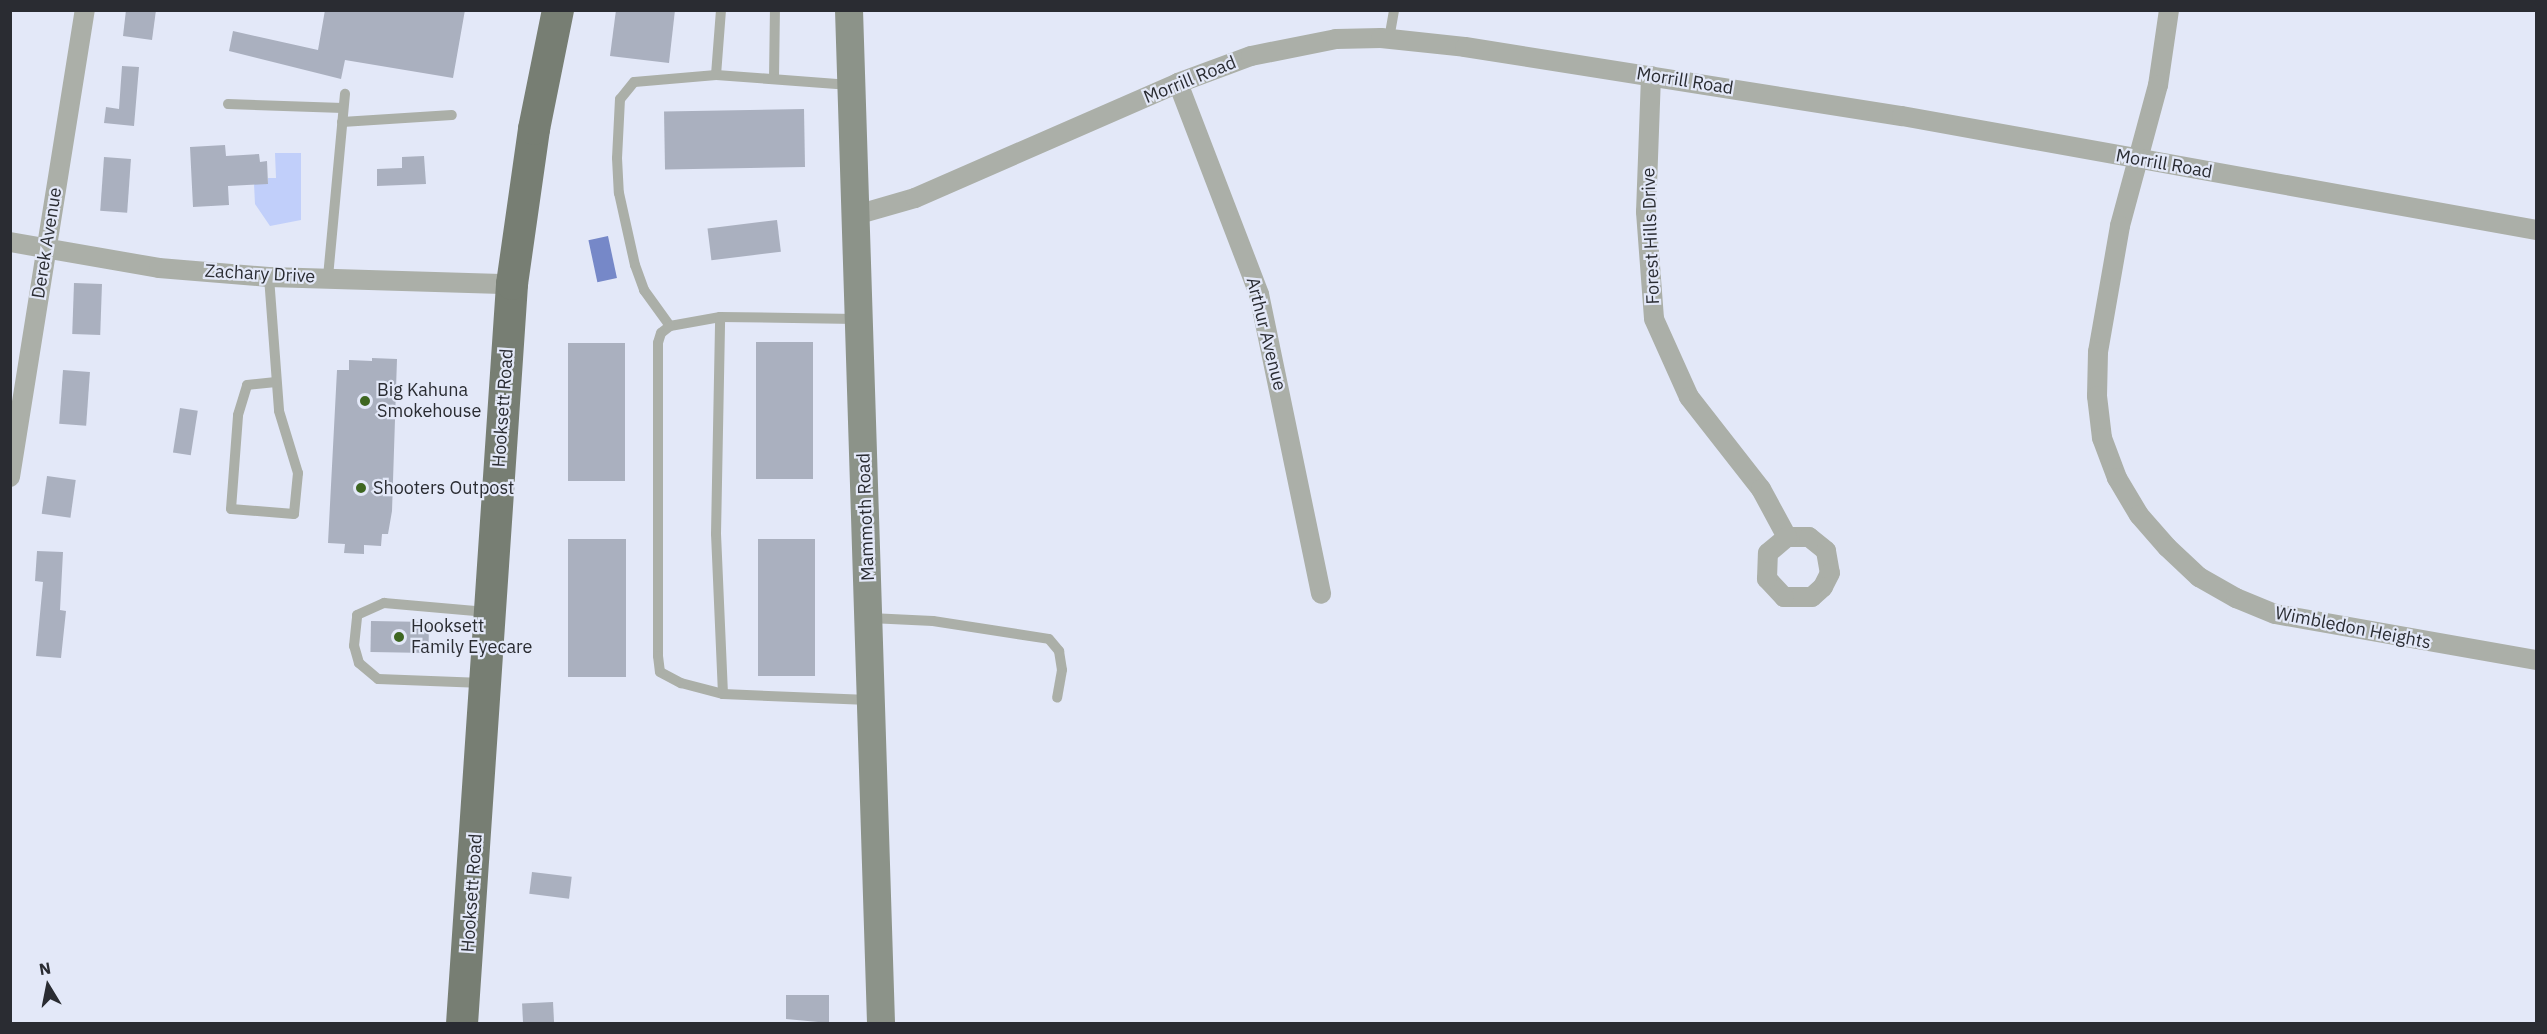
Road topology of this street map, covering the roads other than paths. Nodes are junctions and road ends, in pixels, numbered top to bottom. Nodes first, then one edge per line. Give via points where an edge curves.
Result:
1 (85, 10) edge
2 (558, 10) edge
3 (721, 10) edge
4 (775, 10) edge
5 (849, 10) edge
6 (1394, 10) edge
7 (2169, 10) edge
8 (1389, 39) junction
9 (717, 75) junction
10 (1651, 76) junction
11 (774, 78) junction
12 (1178, 83) junction
13 (850, 85) junction
14 (345, 94) dead end
15 (228, 104) dead end
16 (343, 108) junction
17 (452, 115) dead end
18 (342, 122) junction
19 (2140, 160) junction
20 (856, 215) junction
21 (2536, 230) edge
22 (10, 242) edge
23 (46, 246) junction
24 (269, 277) junction
25 (328, 277) junction
26 (512, 284) junction
27 (720, 317) junction
28 (860, 319) junction
29 (670, 326) junction
30 (276, 382) junction
31 (10, 477) edge
32 (1787, 537) dead end
33 (1322, 594) dead end
34 (491, 612) junction
35 (870, 618) junction
36 (2536, 660) edge
37 (486, 684) junction
38 (723, 694) junction
39 (1057, 698) dead end
40 (872, 700) junction
41 (462, 1023) edge
42 (881, 1023) edge

1 - 23 street, Derek Avenue
2 - 26 main road, Hooksett Road via 534,129
3 - 9 lane
4 - 11 lane
5 - 13 main road, Mammoth Road
6 - 8 lane
7 - 19 street, Wimbledon Heights via 2158,85
8 - 10 street, Morrill Road
8 - 12 street, Morrill Road via 1336,39 1291,47 1251,56
9 - 11 lane
9 - 29 lane via 643,80 626,89 620,99 617,158 628,238 644,290
10 - 19 street, Morrill Road
10 - 32 street, Forest Hills Drive via 1646,212 1654,319 1689,397 1761,489
11 - 13 lane
12 - 20 street, Morrill Road via 915,198
12 - 33 street, Arthur Avenue via 1259,294
13 - 20 main road, Mammoth Road
14 - 16 lane
15 - 16 lane
16 - 18 lane
17 - 18 lane
18 - 25 lane
19 - 21 street, Morrill Road
19 - 36 street, Wimbledon Heights via 2120,226 2103,309 2097,396 2102,438 2117,478 2139,515 2199,577 2275,614
20 - 28 main road, Mammoth Road
22 - 23 street, Zachary Drive
23 - 24 street, Zachary Drive via 159,268
23 - 31 street, Derek Avenue
24 - 25 street, Zachary Drive
24 - 30 lane
25 - 26 street, Zachary Drive
26 - 34 main road, Hooksett Road
27 - 28 lane
27 - 29 lane
27 - 38 lane via 716,534
28 - 35 main road, Mammoth Road
29 - 38 lane via 661,333 658,344 660,672 681,683
30 - 30 lane via 279,411 298,473 294,514 231,509 238,415 247,385
34 - 37 main road, Hooksett Road
34 - 37 lane via 384,603 357,615 354,646 359,663 378,679
35 - 39 lane via 933,621 1049,639 1059,651 1062,670
35 - 40 main road, Mammoth Road
37 - 41 main road, Hooksett Road
38 - 40 lane
40 - 42 main road, Mammoth Road

